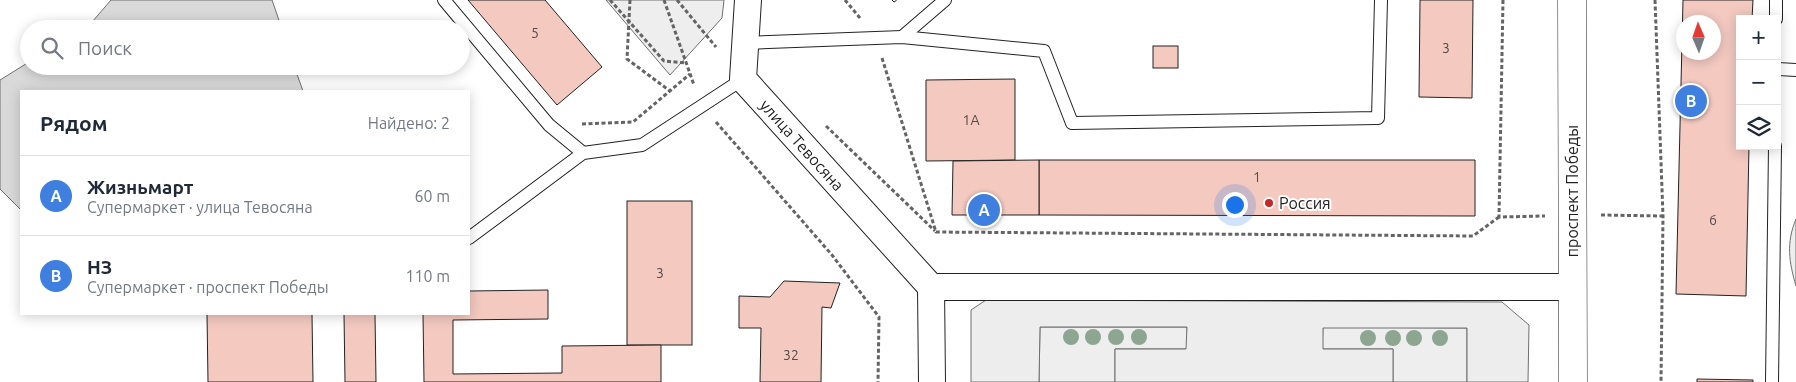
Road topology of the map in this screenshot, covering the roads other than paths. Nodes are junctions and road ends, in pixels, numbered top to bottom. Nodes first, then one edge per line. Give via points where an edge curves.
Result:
1 (444, 0) edge
2 (748, 0) edge
3 (945, 0) edge
4 (1381, 0) edge
5 (1572, 0) edge
6 (1776, 0) edge
7 (1776, 15) edge
8 (461, 20) edge
9 (470, 31) edge
10 (902, 37) junction
11 (745, 43) junction
12 (1781, 69) edge
13 (1796, 70) edge
14 (743, 79) junction
15 (1775, 150) edge
16 (583, 153) junction
17 (470, 237) edge
18 (931, 287) junction
19 (1572, 287) junction
20 (932, 382) edge
21 (1572, 382) edge
22 (1772, 382) edge

1 - 8 lane
2 - 11 street
3 - 10 lane
4 - 10 lane via 1378,118 1072,123 1044,52
5 - 19 main road, проспект Победы
6 - 7 lane
9 - 16 lane via 549,125
10 - 11 lane
11 - 14 street
12 - 13 lane
14 - 16 lane via 642,145
14 - 18 street, улица Тевосяна
15 - 22 lane
16 - 17 lane
18 - 19 street
18 - 20 street
19 - 21 main road, проспект Победы

